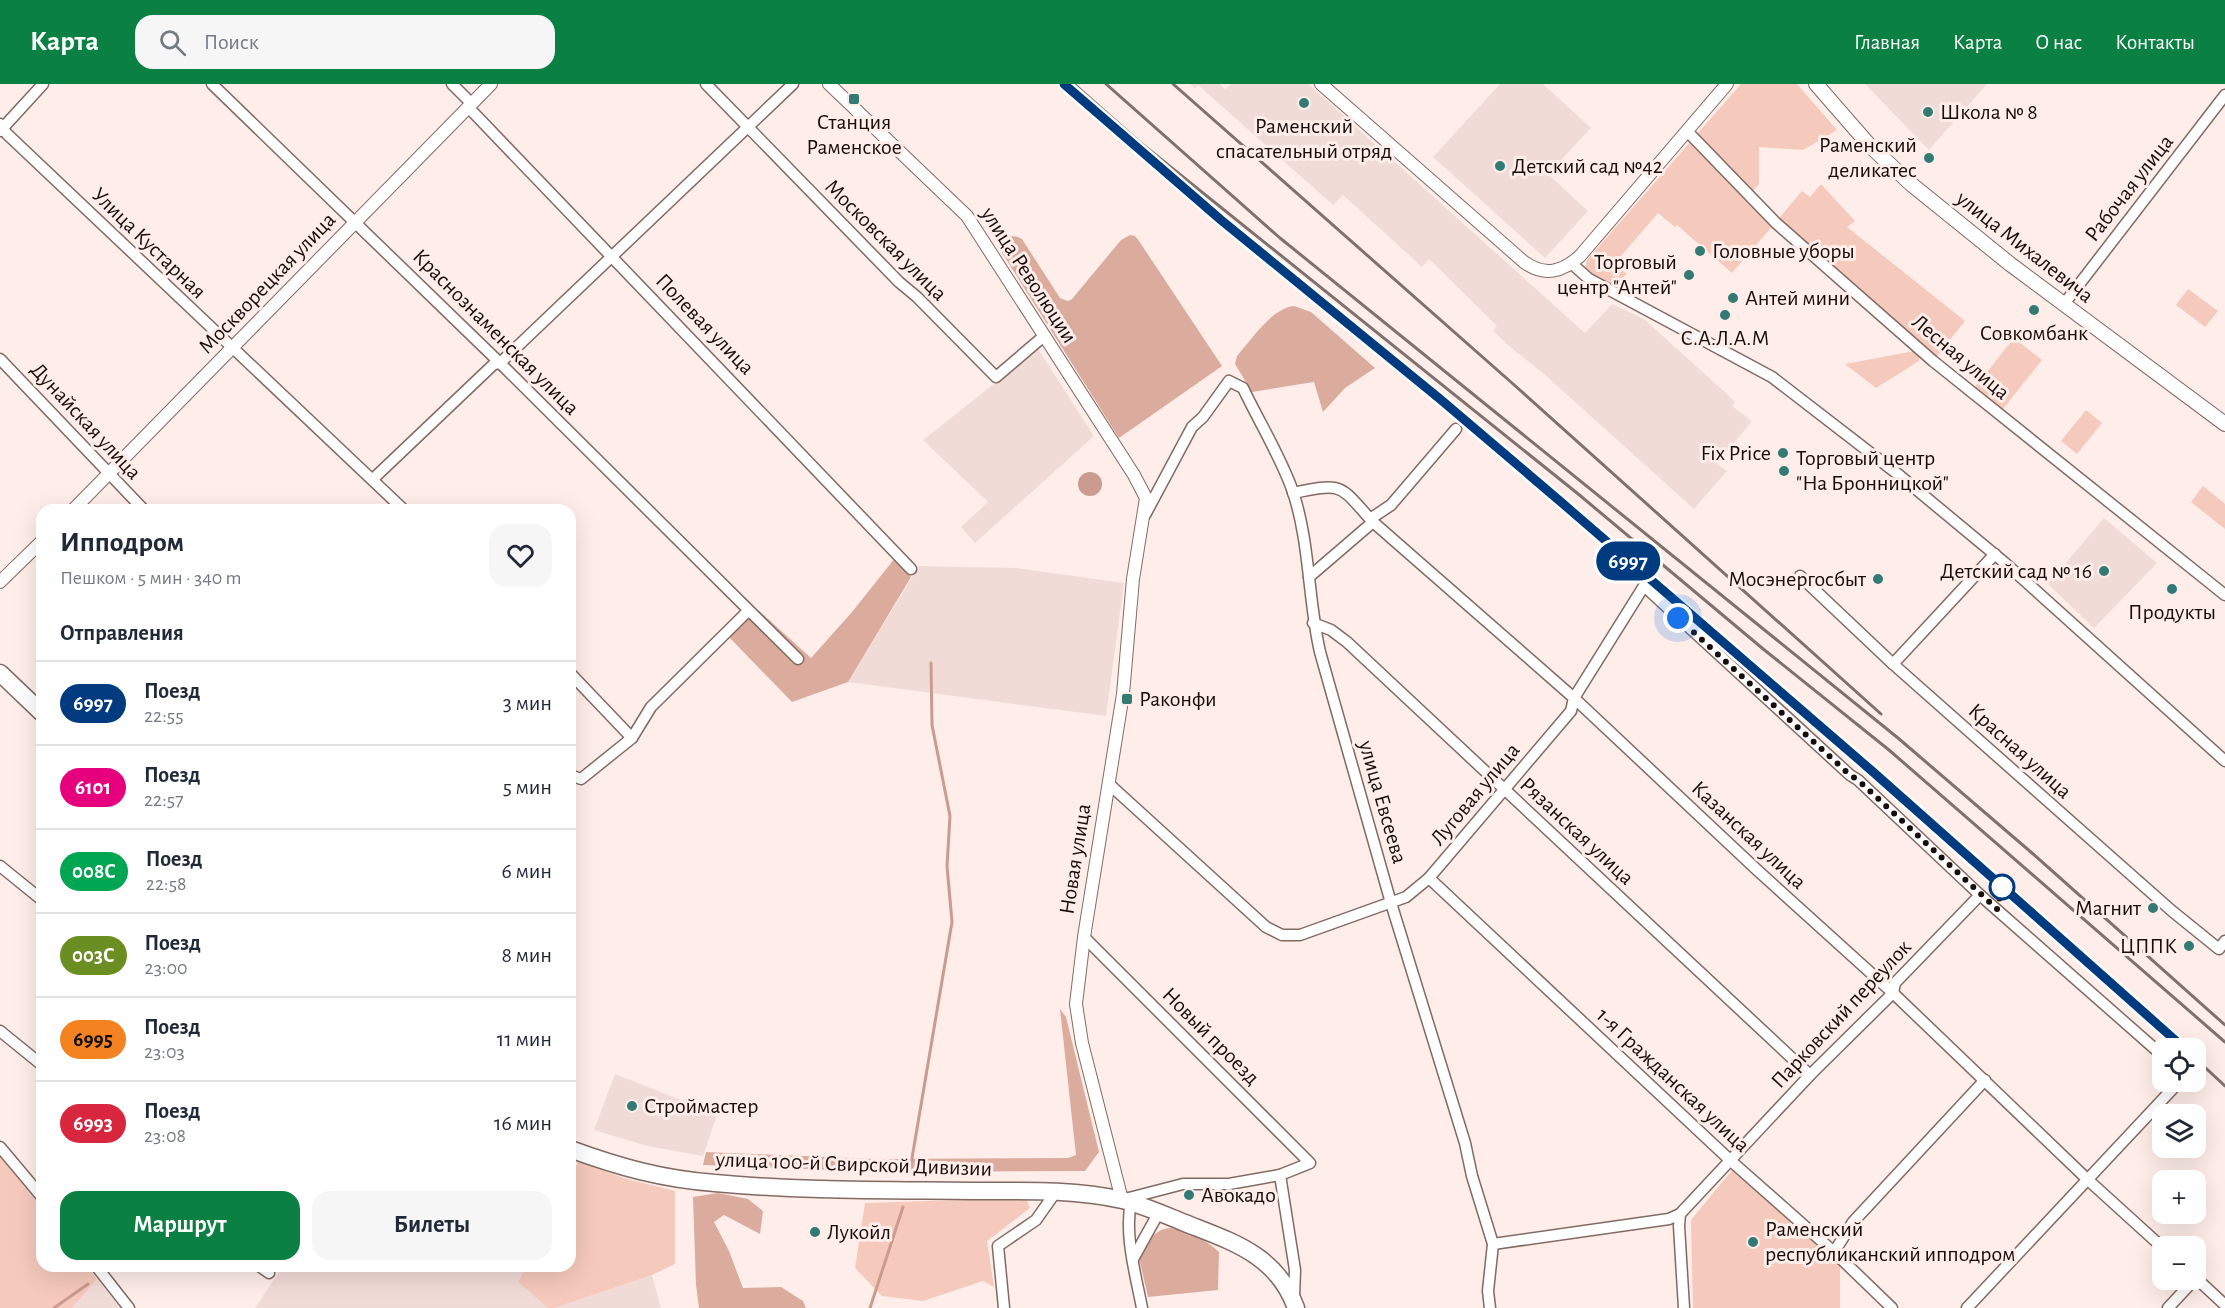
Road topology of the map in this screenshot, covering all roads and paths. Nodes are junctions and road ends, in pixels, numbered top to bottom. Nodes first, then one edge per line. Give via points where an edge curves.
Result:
1 (43, 84) edge
2 (212, 84) edge
3 (452, 84) edge
4 (491, 84) edge
5 (706, 84) edge
6 (793, 84) edge
7 (829, 84) edge
8 (1321, 84) edge
9 (1727, 84) edge
10 (1816, 84) edge
11 (2225, 95) edge
12 (470, 106) junction
13 (1, 127) edge
14 (748, 127) junction
15 (1687, 131) junction
16 (356, 222) junction
17 (613, 257) junction
18 (1571, 263) junction
19 (2064, 304) junction
20 (1044, 336) junction
21 (232, 349) junction
22 (0, 359) edge
23 (500, 363) junction
24 (2223, 417) edge
25 (1456, 429) dead end
26 (108, 475) junction
27 (373, 479) junction
28 (1293, 493) junction
29 (79, 504) edge
30 (138, 504) edge
31 (398, 504) edge
32 (1143, 521) junction
33 (1373, 522) junction
34 (36, 547) edge
35 (1995, 554) junction
36 (911, 569) dead end
37 (1800, 576) dead end
38 (1309, 577) junction
39 (0, 582) edge
40 (2225, 595) edge
41 (748, 611) junction
42 (1313, 623) junction
43 (798, 659) dead end
44 (1893, 664) junction
45 (0, 673) edge
46 (576, 679) edge
47 (1574, 698) junction
48 (36, 707) edge
49 (632, 738) junction
50 (2225, 760) edge
51 (576, 777) edge
52 (1108, 784) junction
53 (1504, 789) junction
54 (0, 866) edge
55 (1429, 878) junction
56 (36, 895) edge
57 (1980, 895) junction
58 (1391, 903) junction
59 (1084, 937) junction
60 (2222, 945) edge
61 (1893, 993) junction
62 (0, 1031) edge
63 (2152, 1046) edge
64 (36, 1060) edge
65 (1810, 1075) junction
66 (1985, 1080) junction
67 (2170, 1092) edge
68 (0, 1148) edge
69 (576, 1151) edge
70 (1731, 1161) junction
71 (1280, 1175) junction
72 (2087, 1179) junction
73 (36, 1190) edge
74 (1055, 1193) junction
75 (1131, 1203) junction
76 (1159, 1212) junction
77 (1680, 1214) junction
78 (2152, 1238) edge
79 (1493, 1244) junction
80 (1834, 1252) junction
81 (1133, 1260) junction
82 (101, 1272) edge
83 (2206, 1289) edge
84 (2185, 1290) edge
85 (1295, 1305) edge
86 (2225, 1305) edge
87 (129, 1308) edge
88 (1004, 1308) edge
89 (1142, 1308) edge
90 (1490, 1308) edge
91 (1684, 1308) edge
92 (1892, 1308) edge
93 (1967, 1308) edge
94 (2168, 1308) edge

1 - 13 street
2 - 16 street, Краснознаменская улица
3 - 12 street, Полевая улица
4 - 12 street, Москворецкая улица
5 - 14 street, Московская улица
6 - 14 street
7 - 20 street, улица Революции via 958,205
8 - 18 street via 1524,262 1541,270 1558,271
9 - 15 street
10 - 19 main road, улица Михалевича via 1870,146 1911,184
11 - 19 street, Рабочая улица
12 - 16 street, Москворецкая улица
12 - 17 street, Полевая улица
13 - 21 street, Улица Кустарная
14 - 17 street
14 - 20 street, Московская улица via 996,377
15 - 18 street
15 - 40 street, Лесная улица via 1776,223 1933,361
16 - 21 street, Москворецкая улица
16 - 23 street, Краснознаменская улица
17 - 23 street
17 - 36 street, Полевая улица
18 - 35 street via 1589,279 1772,377
19 - 24 main road, улица Михалевича
20 - 32 street, улица Революции via 1144,493
21 - 26 street, Москворецкая улица
21 - 27 street, Улица Кустарная
22 - 26 street, Дунайская улица
23 - 27 street via 494,364
23 - 41 street, Краснознаменская улица
25 - 33 street via 1391,505 1373,517
26 - 29 street, Москворецкая улица
26 - 30 street, Дунайская улица
27 - 31 street, Улица Кустарная
28 - 32 street, улица Евсеева via 1243,388 1229,381 1192,427
28 - 33 street, Казанская улица via 1335,487
28 - 38 street, улица Евсеева
32 - 52 street, Новая улица
33 - 38 street
33 - 47 street, Казанская улица
34 - 39 street
35 - 44 street
35 - 50 street
37 - 44 street, Красная улица
38 - 42 street, улица Евсеева
41 - 43 street, Краснознаменская улица
41 - 49 street via 651,707
42 - 53 street, Рязанская улица via 1342,638
42 - 58 street, улица Евсеева
44 - 60 street, Красная улица via 2172,912
45 - 48 main road
46 - 49 street
47 - 53 street, Луговая улица via 1571,711
47 - 57 street, Луговая улица via 1644,586
47 - 61 street, Казанская улица
49 - 51 street via 581,779
52 - 58 street, Луговая улица via 1275,933 1300,936
52 - 59 street, Новая улица
53 - 55 street, Луговая улица
53 - 65 street, Рязанская улица
54 - 56 street
55 - 58 street, Луговая улица via 1406,897
55 - 70 street, 1-я Гражданская улица
57 - 61 street, Парковский переулок via 1895,983
57 - 63 street
58 - 79 street, улица Евсеева
59 - 71 street, Новый проезд via 1310,1163
59 - 75 street, Новая улица via 1077,1016
61 - 65 street, Парковский переулок
61 - 66 street, Казанская улица
62 - 64 street
65 - 70 street, Парковский переулок
66 - 72 street, Казанская улица
66 - 80 street via 1853,1222
67 - 72 street
68 - 73 street
69 - 74 main road, улица 100-й Свирской Дивизии via 649,1175 715,1184
70 - 77 street, Парковский переулок
70 - 80 street, 1-я Гражданская улица
71 - 75 street via 1224,1184 1183,1184
71 - 85 street via 1295,1270
72 - 78 street, Казанская улица
72 - 93 street
74 - 75 main road, улица 100-й Свирской Дивизии
74 - 88 street via 1036,1220 998,1246
75 - 76 main road, улица 100-й Свирской Дивизии
75 - 81 street via 1127,1218
76 - 81 street
76 - 85 main road, улица 100-й Свирской Дивизии via 1249,1249 1276,1274
77 - 79 street via 1658,1221
77 - 91 street
79 - 90 street
80 - 92 street, 1-я Гражданская улица
81 - 89 street
82 - 87 street
83 - 86 street
84 - 94 street

